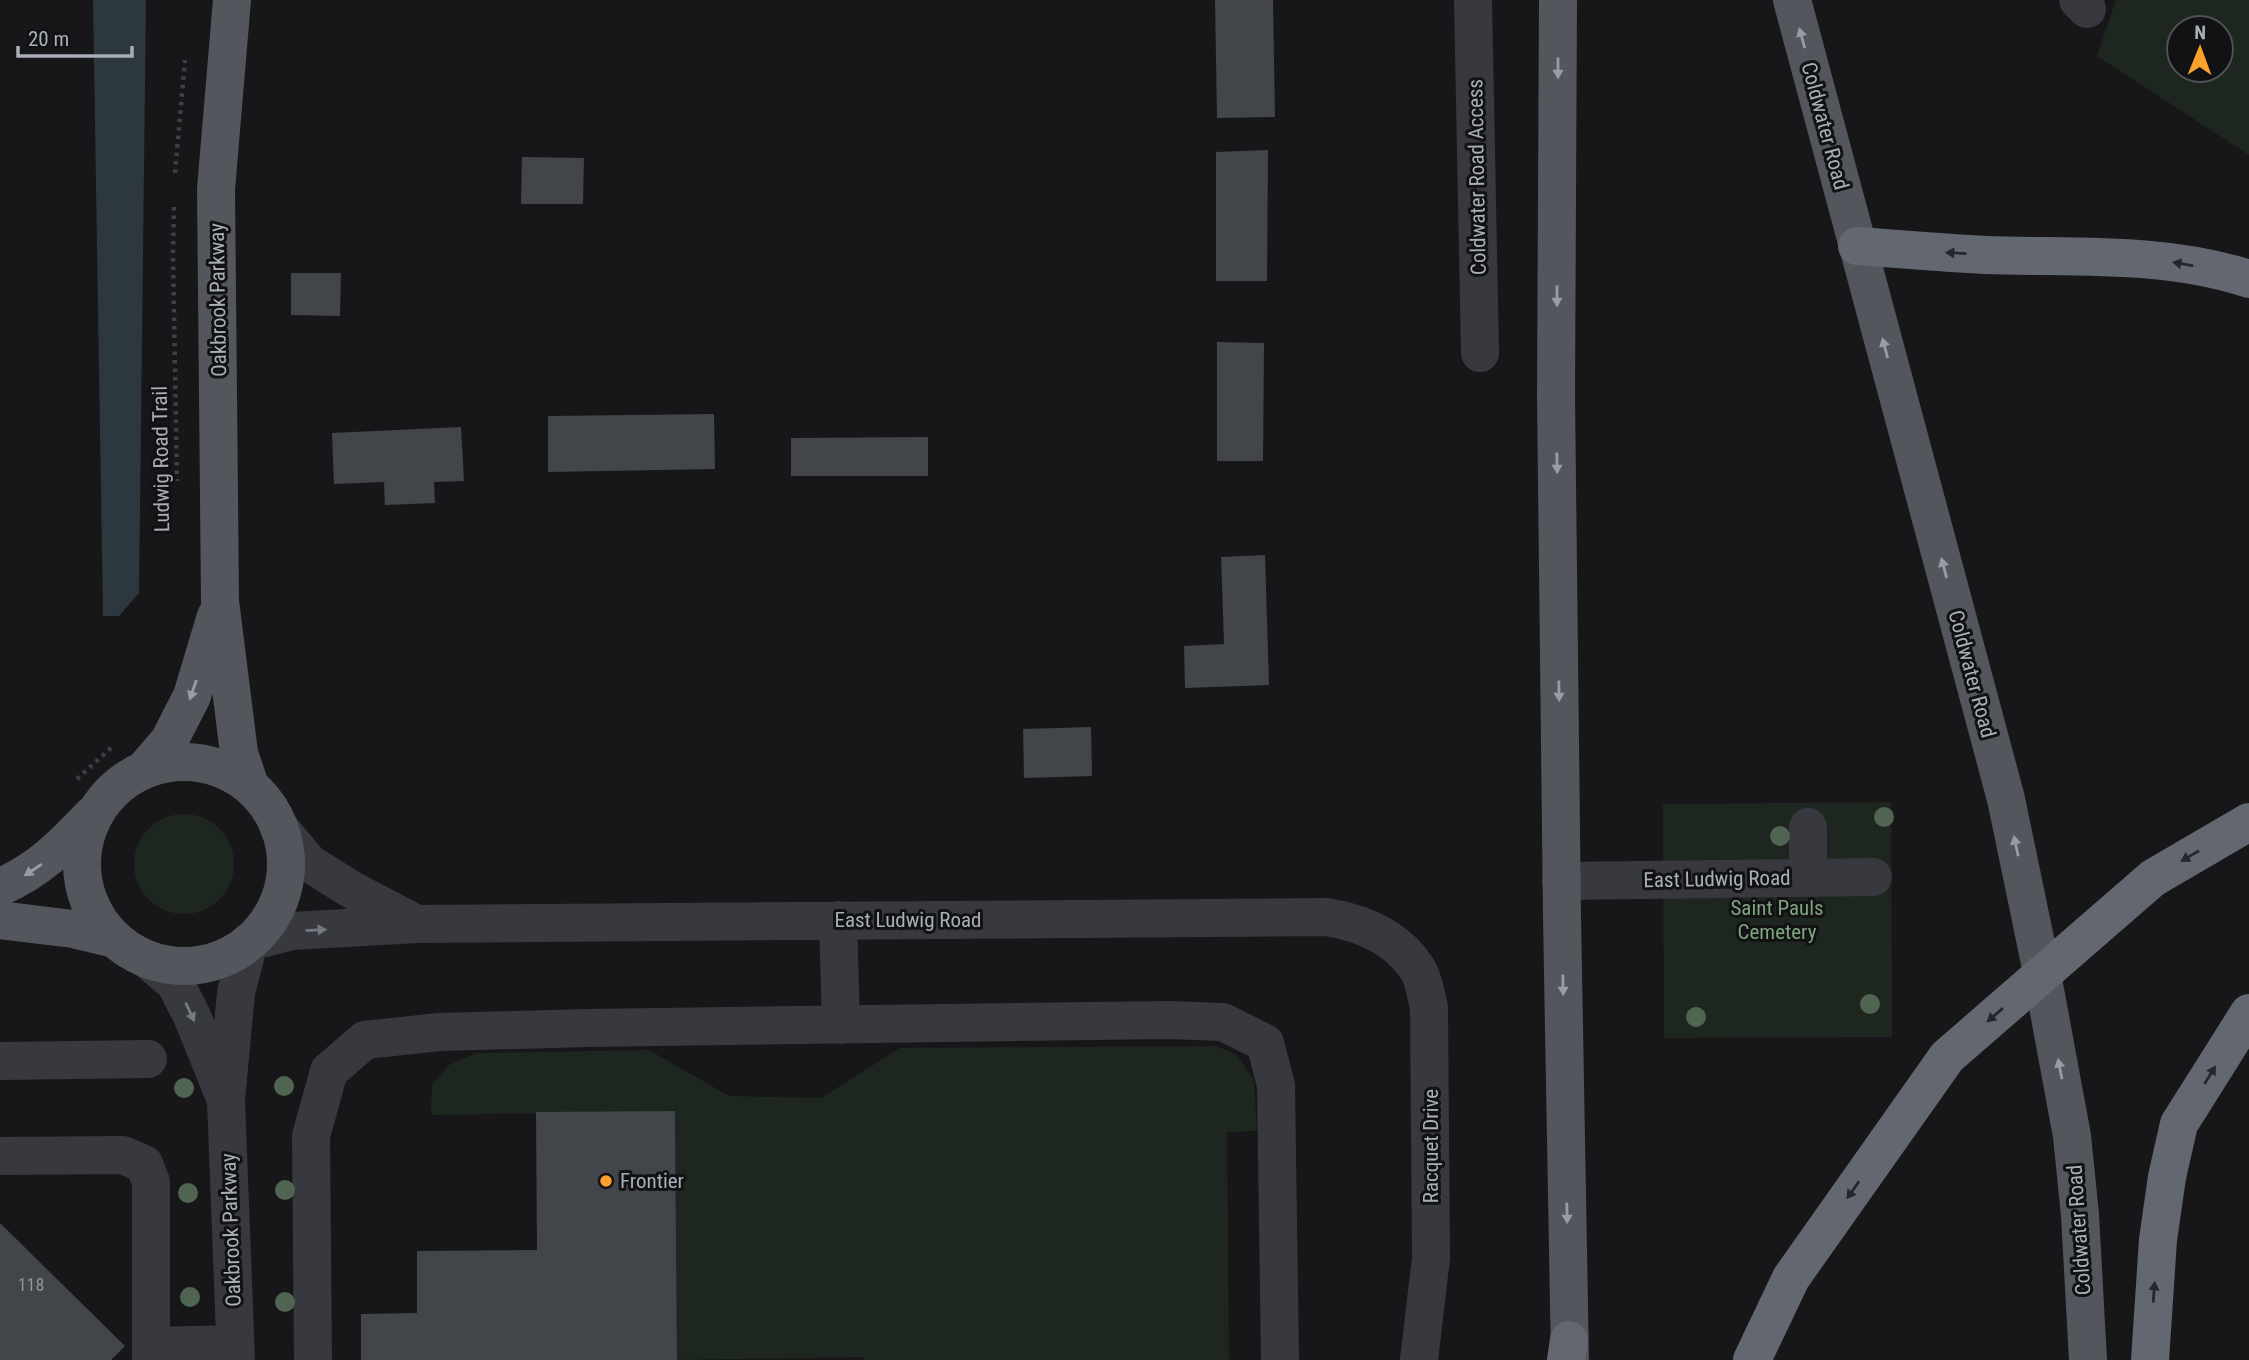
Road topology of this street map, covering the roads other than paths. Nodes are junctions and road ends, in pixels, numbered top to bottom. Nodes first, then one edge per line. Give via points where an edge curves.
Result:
1 (232, 0) edge
2 (1473, 0) edge
3 (1558, 0) edge
4 (1792, 0) edge
5 (1857, 246) junction
6 (2249, 279) edge
7 (1480, 353) dead end
8 (220, 601) junction
9 (144, 770) junction
10 (250, 786) junction
11 (83, 800) junction
12 (2249, 822) edge
13 (278, 826) junction
14 (1808, 827) dead end
15 (1873, 877) dead end
16 (1808, 878) junction
17 (1561, 881) junction
18 (0, 887) edge
19 (0, 920) edge
20 (838, 920) junction
21 (417, 924) junction
22 (115, 939) junction
23 (249, 942) junction
24 (1394, 942) joint
25 (148, 960) junction
26 (2249, 1013) edge
27 (841, 1025) junction
28 (148, 1059) dead end
29 (0, 1061) edge
30 (226, 1100) junction
31 (0, 1156) edge
32 (236, 1352) edge
33 (151, 1353) edge
34 (1568, 1353) edge
35 (313, 1360) edge
36 (1280, 1360) edge
37 (1419, 1360) edge
38 (1752, 1360) edge
39 (2088, 1360) edge
40 (2150, 1360) edge

1 - 8 main road, Oakbrook Parkway via 216,189
2 - 7 street, Coldwater Road Access
3 -> 17 main road
5 -> 4 main road, Coldwater Road
6 -> 5 highway via 2161,260
39 -> 5 main road, Coldwater Road via 2072,1136 2006,799
8 -> 9 main road, Oakbrook Parkway via 192,696 169,741
8 - 10 main road, Oakbrook Parkway via 239,753
9 - 10 main road via 195,763 221,769
9 - 11 main road
10 - 13 main road
11 -> 18 main road via 55,854
11 - 22 main road via 85,892 96,918
12 -> 38 highway via 2153,878 1947,1056 1791,1278
13 - 21 street, East Ludwig Road via 309,863
13 - 23 main road via 286,851 285,878 267,925
14 - 16 street
15 - 16 street, East Ludwig Road
16 - 17 street, East Ludwig Road
17 -> 34 main road
19 - 22 main road
20 - 21 street, East Ludwig Road
20 - 24 street, East Ludwig Road via 1327,917 1355,922
20 - 27 street
23 -> 21 street, East Ludwig Road via 292,931
22 - 25 main road
23 - 25 main road via 225,958 196,965
23 - 30 street, Oakbrook Parkway via 236,993
24 - 37 street, Racquet Drive via 1419,972 1429,1007 1431,1258
25 -> 30 street, Oakbrook Parkway via 175,983
40 -> 26 highway via 2158,1240 2179,1124
27 - 35 street via 466,1031 365,1040 328,1071 311,1136
27 - 36 street via 1223,1022 1265,1043 1276,1085
28 - 29 street
30 - 32 street, Oakbrook Parkway
31 - 33 street via 123,1155 144,1164 151,1182
32 - 33 street

